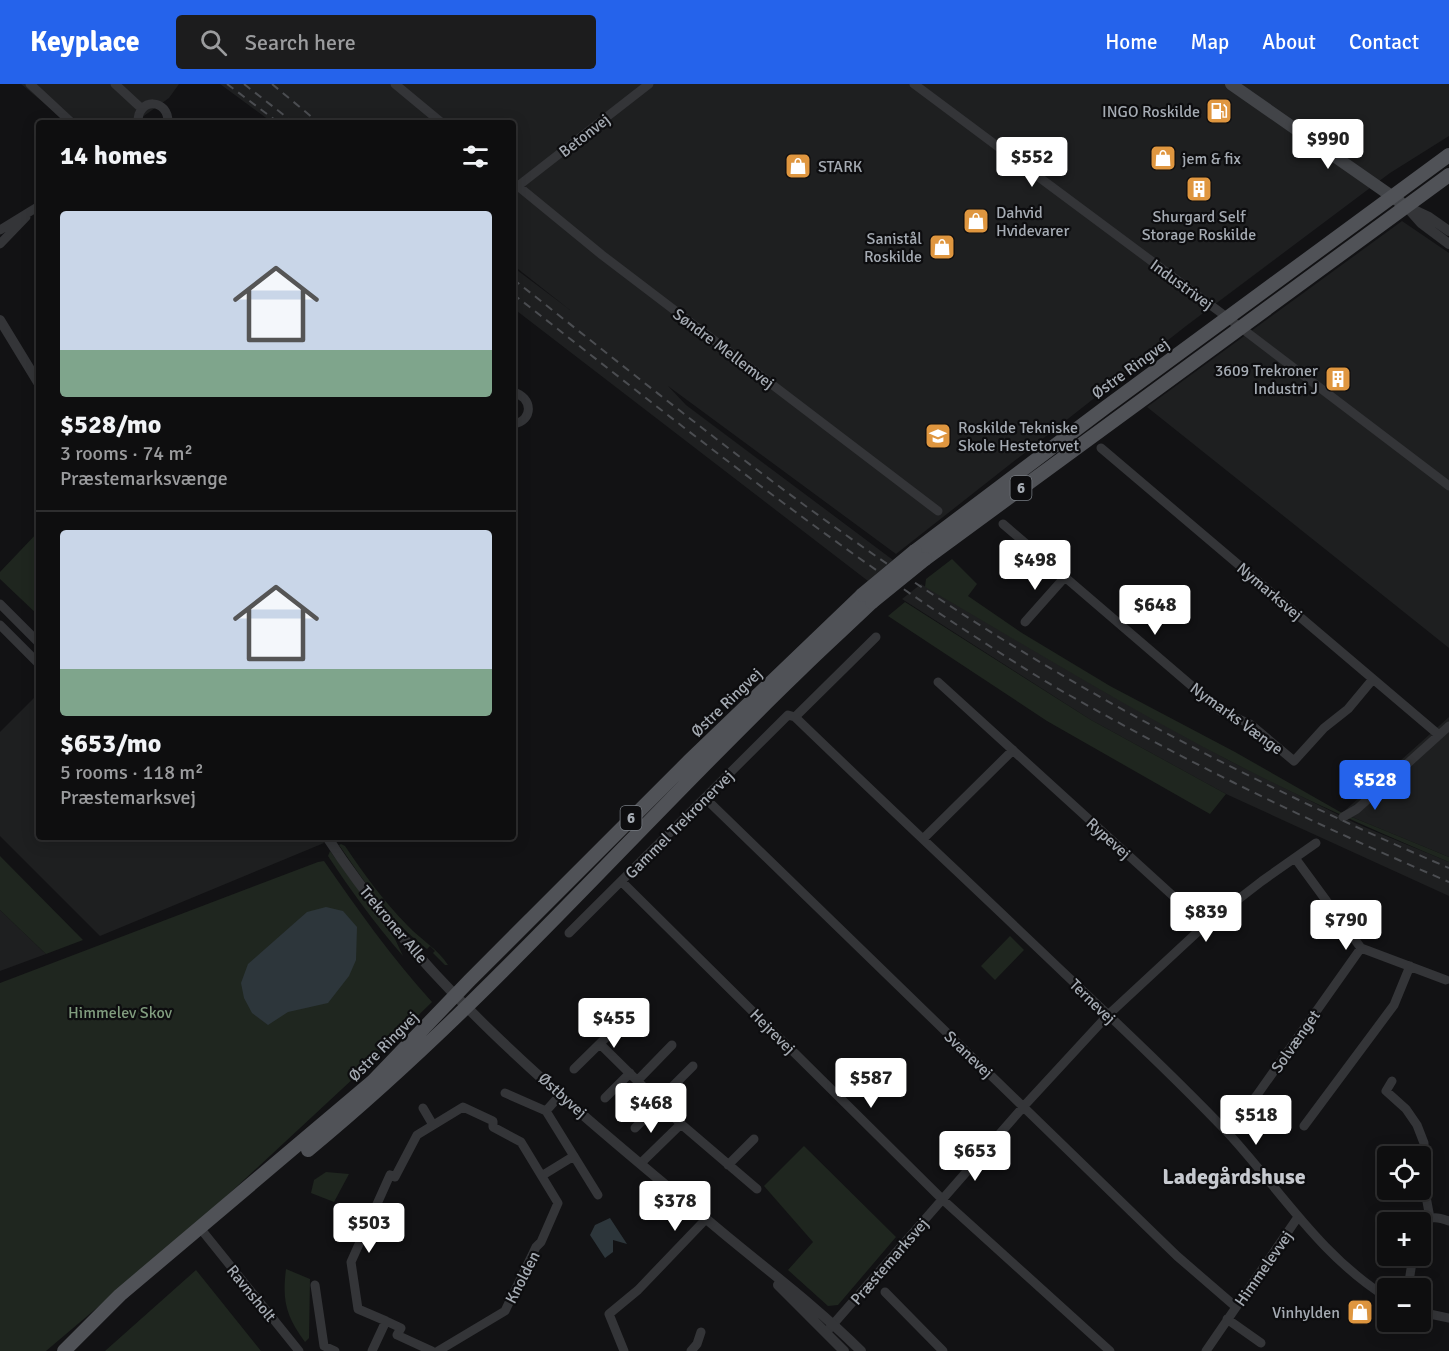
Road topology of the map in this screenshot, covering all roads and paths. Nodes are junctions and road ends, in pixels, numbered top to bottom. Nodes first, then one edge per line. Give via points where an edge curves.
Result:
1 (30, 84) edge
2 (115, 84) edge
3 (395, 84) edge
4 (649, 84) edge
5 (914, 84) edge
6 (1231, 84) edge
7 (141, 108) junction
8 (69, 120) edge
9 (138, 120) edge
10 (168, 120) edge
11 (438, 120) edge
12 (1449, 154) edge
13 (1449, 174) edge
14 (516, 183) edge
15 (516, 185) edge
16 (1391, 196) junction
17 (1406, 206) junction
18 (36, 208) edge
19 (30, 213) junction
20 (0, 230) edge
21 (1449, 231) edge
22 (0, 244) edge
23 (1449, 244) edge
24 (1227, 317) junction
25 (0, 320) edge
26 (1240, 327) junction
27 (0, 334) edge
28 (28, 368) junction
29 (36, 380) edge
30 (516, 393) edge
31 (516, 423) edge
32 (1101, 448) dead end
33 (1449, 486) edge
34 (938, 511) dead end
35 (1003, 524) dead end
36 (920, 555) junction
37 (1065, 577) junction
38 (867, 598) junction
39 (0, 604) edge
40 (1024, 622) dead end
41 (0, 625) edge
42 (876, 637) dead end
43 (36, 640) edge
44 (36, 661) edge
45 (1373, 678) junction
46 (939, 682) dead end
47 (791, 716) junction
48 (1449, 726) edge
49 (1439, 735) junction
50 (1013, 750) junction
51 (705, 798) junction
52 (1343, 818) dead end
53 (923, 839) junction
54 (329, 840) edge
55 (1316, 843) dead end
56 (1295, 858) junction
57 (622, 882) junction
58 (1205, 926) junction
59 (569, 933) dead end
60 (1361, 948) junction
61 (1410, 966) junction
62 (1446, 980) dead end
63 (456, 995) junction
64 (468, 1007) junction
65 (635, 1009) dead end
66 (1108, 1015) junction
67 (600, 1044) junction
68 (672, 1045) dead end
69 (693, 1066) dead end
70 (574, 1069) dead end
71 (630, 1073) junction
72 (637, 1081) junction
73 (1392, 1081) dead end
74 (505, 1093) dead end
75 (561, 1094) junction
76 (605, 1098) dead end
77 (659, 1102) junction
78 (1024, 1106) junction
79 (423, 1108) dead end
80 (546, 1111) junction
81 (681, 1124) junction
82 (433, 1125) junction
83 (1304, 1126) dead end
84 (635, 1128) dead end
85 (1227, 1132) junction
86 (754, 1139) dead end
87 (574, 1156) junction
88 (641, 1163) junction
89 (728, 1165) junction
90 (543, 1175) junction
91 (757, 1189) dead end
92 (597, 1195) dead end
93 (942, 1199) junction
94 (1429, 1212) edge
95 (350, 1216) dead end
96 (1298, 1217) junction
97 (1431, 1218) edge
98 (706, 1219) junction
99 (1449, 1221) edge
100 (368, 1224) junction
101 (203, 1232) junction
102 (744, 1250) junction
103 (315, 1285) dead end
104 (1377, 1290) edge
105 (885, 1292) dead end
106 (1236, 1306) junction
107 (1431, 1314) edge
108 (1449, 1318) edge
109 (1227, 1319) junction
110 (386, 1321) junction
111 (834, 1324) junction
112 (701, 1332) dead end
113 (825, 1333) junction
114 (1261, 1343) dead end
115 (321, 1349) edge
116 (64, 1351) edge
117 (299, 1351) edge
118 (335, 1351) edge
119 (372, 1351) edge
120 (432, 1351) edge
121 (438, 1351) edge
122 (624, 1351) edge
123 (691, 1351) edge
124 (844, 1351) edge
125 (861, 1351) edge
126 (943, 1351) edge
127 (1110, 1351) edge
128 (1206, 1351) edge

1 - 8 street
2 - 7 street
3 - 11 street
4 - 14 street, Betonvej
5 - 24 street, Industrivej
6 - 16 main road
7 - 9 street
7 - 10 street via 161,106
12 - 16 main road, Østre Ringvej / 6
13 - 17 main road, Østre Ringvej / 6
15 - 34 street, Søndre Mellemvej
16 - 17 main road
16 - 24 main road, Østre Ringvej / 6
17 - 21 street
17 - 23 street
17 - 26 main road, Østre Ringvej / 6
18 - 19 street
19 - 20 street
19 - 22 street
24 - 26 street, Industrivej
24 - 36 main road, Østre Ringvej / 6
25 - 28 street
26 - 33 street, Industrivej
26 - 36 main road, Østre Ringvej / 6
27 - 28 street
28 - 29 street
30 - 31 street via 529,406 523,421
32 - 45 street, Nymarksvej
35 - 37 street, Nymarks Vænge
36 - 38 main road, Østre Ringvej / 6, bridge
37 - 40 street
37 - 45 street, Nymarks Vænge via 1221,711 1250,724 1294,761
38 - 63 main road, Østre Ringvej / 6 via 682,768
38 - 64 main road, Østre Ringvej / 6
39 - 43 street
41 - 44 street
42 - 47 street, Gammel Trekronervej
45 - 49 street, Nymarksvej
46 - 50 street, Rypevej
47 - 51 street, Gammel Trekronervej
47 - 53 street, Ternevej
48 - 49 street
49 - 52 street
50 - 53 street
50 - 58 street, Rypevej
51 - 57 street, Gammel Trekronervej
51 - 78 street, Svanevej
53 - 66 street, Ternevej
54 - 63 street, Trekroner Alle via 379,910
55 - 56 street, Præstemarksvej
56 - 58 street, Præstemarksvej
56 - 60 street
57 - 59 street, Gammel Trekronervej
57 - 93 street, Hejrevej
58 - 66 street, Præstemarksvej
60 - 61 street
60 - 85 street, Solvænget
61 - 62 street
61 - 83 street via 1394,1005
63 - 64 street, Trekroner Alle
63 - 101 main road, Østre Ringvej / 6 via 373,1081
64 - 75 street, Østbyvej
64 - 101 main road, Østre Ringvej / 6 via 344,1121
65 - 67 street
66 - 78 street, Præstemarksvej
66 - 85 street, Ternevej
67 - 70 street
67 - 71 street
68 - 72 street
69 - 77 street
71 - 72 street
71 - 76 street
72 - 77 street
73 - 94 street via 1386,1091 1406,1109 1424,1143
74 - 80 street
75 - 80 street
75 - 88 street, Østbyvej
77 - 81 street
77 - 84 street
78 - 93 street, Præstemarksvej
78 - 106 street, Svanevej via 1177,1256
79 - 82 street
80 - 87 street
81 - 88 street
81 - 89 street
82 - 90 street, Knolden via 463,1107 494,1122 493,1127 521,1142
82 - 100 street, Knolden via 417,1135 395,1177 390,1175
85 - 96 street, Ternevej
86 - 89 street
87 - 90 street
87 - 92 street
88 - 98 street, Østbyvej
89 - 91 street
90 - 121 street, Knolden via 558,1203 505,1311
93 - 111 street, Præstemarksvej
93 - 127 street, Hejrevej
95 - 100 street
96 - 104 street, Ternevej via 1357,1276
96 - 106 street, Himmelevvej
97 - 99 street
98 - 102 street, Østbyvej
98 - 122 street via 638,1290 609,1314
100 - 110 street, Knolden via 351,1262 358,1309
101 - 116 main road, Østre Ringvej / 6
101 - 117 street, Ravnsholt
102 - 111 street, Østbyvej
102 - 113 street, Østbyvej
103 - 115 street
105 - 126 street
106 - 109 street, Himmelevvej
107 - 108 street
109 - 114 street, Himmelevvej
109 - 128 street, Himmelevvej
110 - 119 street
110 - 120 street, Knolden via 401,1328 397,1335
111 - 113 street, Præstemarksvej
111 - 125 street, Østbyvej
112 - 123 street
113 - 124 street, Østbyvej
115 - 118 street

